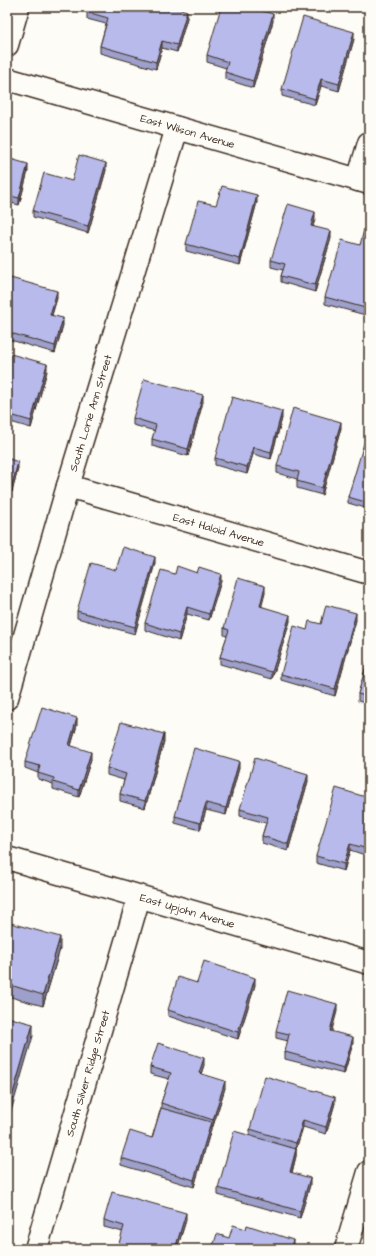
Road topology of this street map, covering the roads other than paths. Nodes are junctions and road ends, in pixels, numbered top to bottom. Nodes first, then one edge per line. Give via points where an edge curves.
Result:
1 (18, 7) edge
2 (7, 45) edge
3 (7, 79) edge
4 (177, 128) junction
5 (369, 143) edge
6 (364, 182) edge
7 (68, 486) junction
8 (369, 573) edge
9 (7, 698) edge
10 (7, 858) edge
11 (139, 897) junction
12 (369, 963) edge
13 (369, 1172) edge
14 (36, 1249) edge
15 (346, 1249) edge

1 - 2 street
3 - 4 street, East Wilson Avenue
4 - 6 street, East Wilson Avenue
4 - 7 street, South Lorie Ann Street
5 - 6 street
7 - 8 street, East Haloid Avenue
7 - 9 street, South Lorie Ann Street
10 - 11 street, East Upjohn Avenue
11 - 12 street, East Upjohn Avenue
11 - 14 street, South Silver Ridge Street
13 - 15 street

